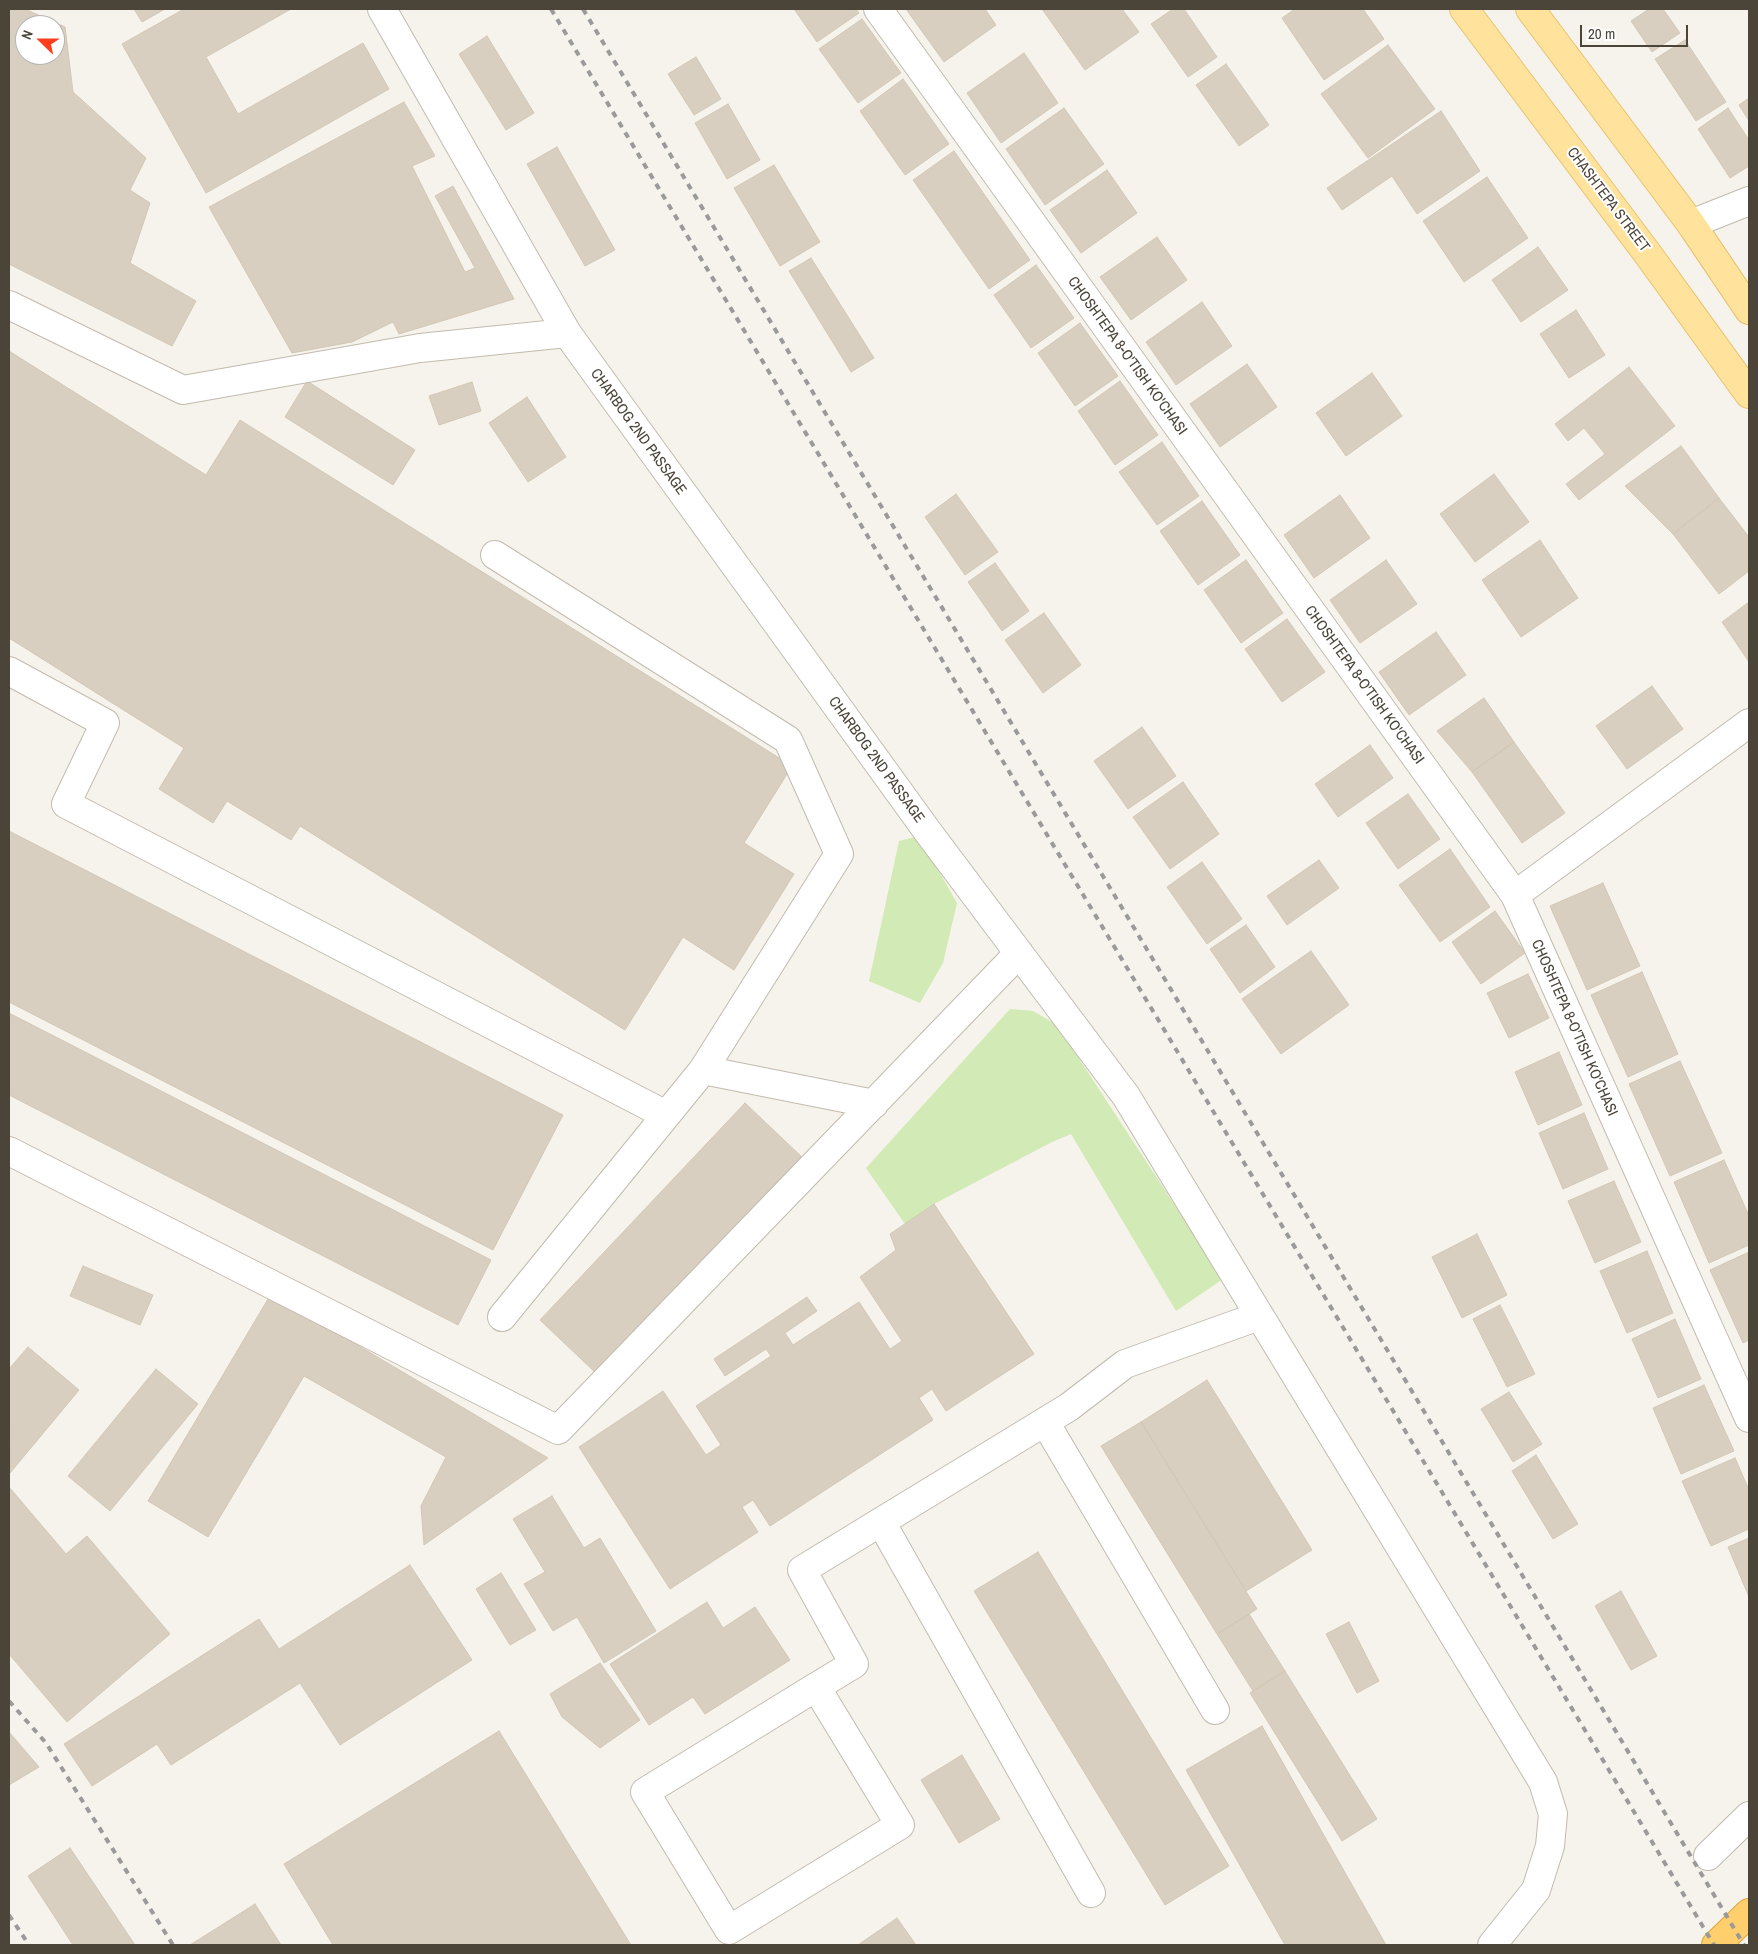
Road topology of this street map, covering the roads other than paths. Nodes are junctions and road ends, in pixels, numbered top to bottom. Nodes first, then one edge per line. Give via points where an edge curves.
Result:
1 (382, 9) edge
2 (878, 9) edge
3 (1464, 9) edge
4 (1530, 9) edge
5 (1749, 200) edge
6 (1691, 224) junction
7 (9, 305) edge
8 (1749, 310) edge
9 (567, 333) junction
10 (1749, 394) edge
11 (494, 555) dead end
12 (9, 671) edge
13 (1749, 722) edge
14 (1515, 895) junction
15 (1019, 954) junction
16 (702, 1070) junction
17 (874, 1104) junction
18 (666, 1115) junction
19 (9, 1151) edge
20 (1259, 1316) junction
21 (502, 1317) dead end
22 (1749, 1418) edge
23 (1045, 1422) junction
24 (881, 1522) junction
25 (816, 1688) junction
26 (1215, 1710) dead end
27 (1749, 1816) edge
28 (1708, 1856) dead end
29 (1091, 1893) dead end
30 (1749, 1913) edge
31 (727, 1938) edge
32 (1492, 1945) edge
33 (1716, 1945) edge

1 - 9 street, CHARBOG 2ND PASSAGE
2 - 14 street, CHOSHTEPA 8-O'TISH KO'CHASI
3 - 10 main road, CHASHTEPA STREET
4 - 6 main road
5 - 6 street
6 - 8 main road
7 - 9 street via 183,390 420,348
9 - 15 street, CHARBOG 2ND PASSAGE
11 - 16 street via 788,740 839,854
12 - 18 street via 105,723 66,804
13 - 14 street
14 - 22 street, CHOSHTEPA 8-O'TISH KO'CHASI
15 - 17 street
15 - 20 street, CHARBOG 2ND PASSAGE via 1126,1096
16 - 17 street
16 - 18 street
17 - 19 street via 558,1430
18 - 21 street
20 - 23 street via 1125,1364
20 - 32 street, CHARBOG 2ND PASSAGE via 1543,1782 1554,1814 1550,1846 1536,1890
23 - 24 street
23 - 26 street
24 - 25 street via 802,1570 854,1664
24 - 29 street
25 - 31 street via 900,1825
25 - 31 street via 645,1792
27 - 28 street
30 - 33 highway

